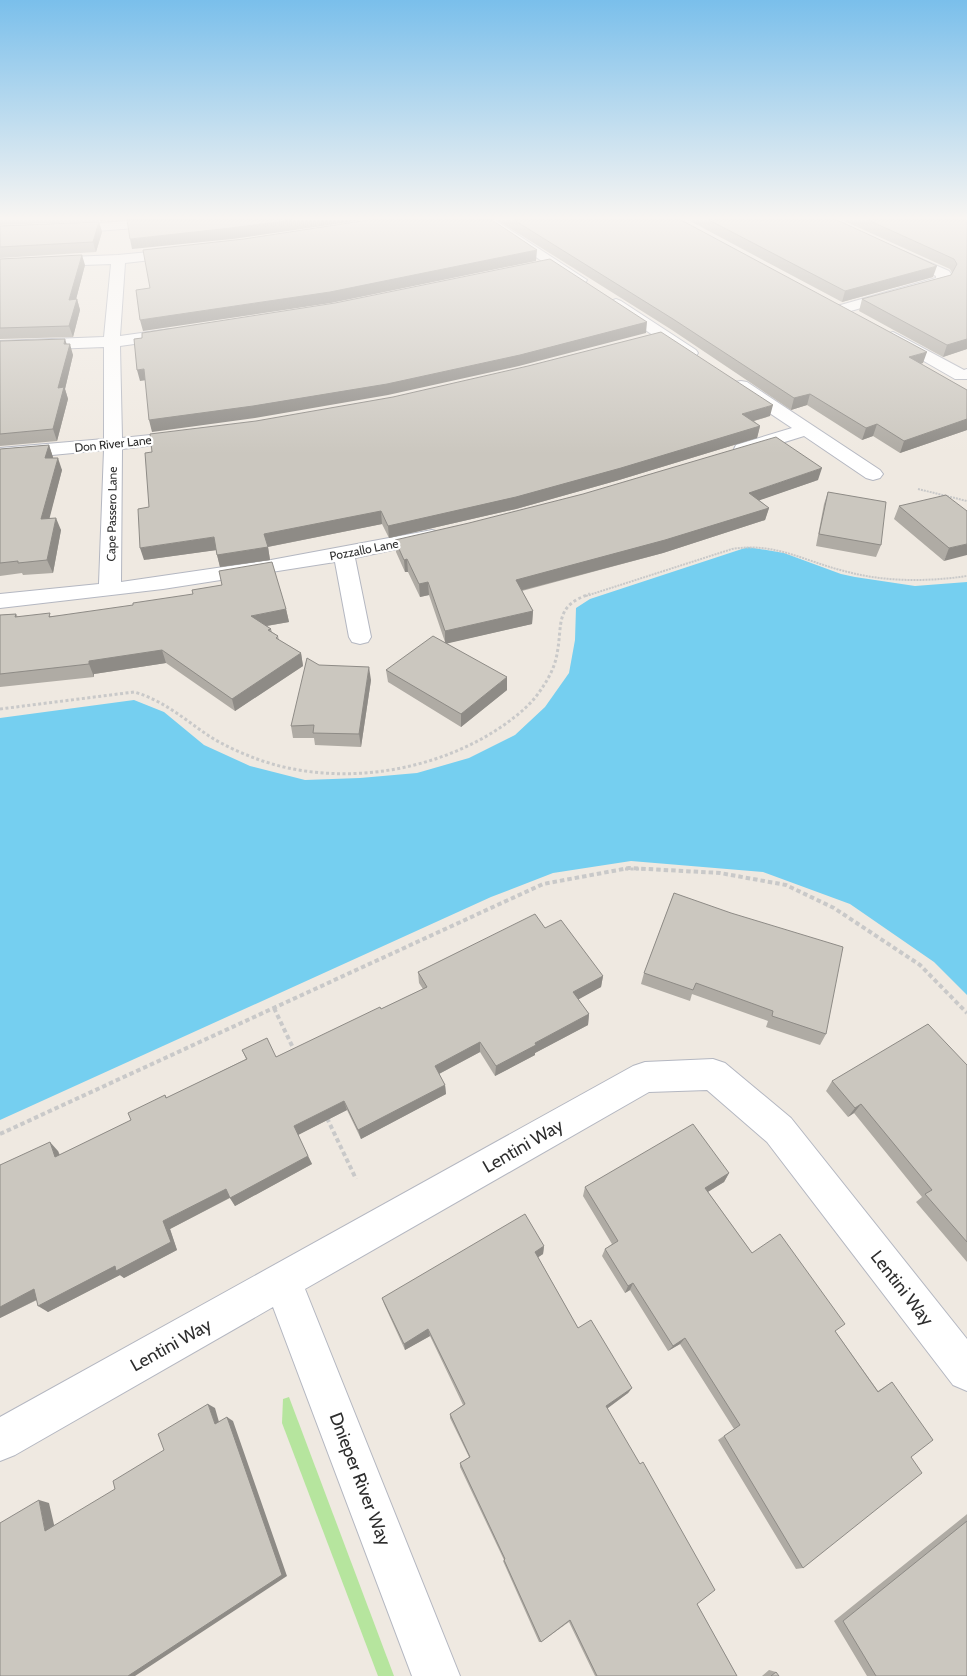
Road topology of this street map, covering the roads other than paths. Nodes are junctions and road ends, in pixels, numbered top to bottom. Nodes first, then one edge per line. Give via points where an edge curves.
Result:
1 (115, 298) edge
2 (607, 298) edge
3 (872, 298) edge
4 (858, 318) edge
5 (883, 331) edge
6 (190, 332) edge
7 (665, 336) junction
8 (646, 341) edge
9 (112, 342) junction
10 (0, 346) edge
11 (706, 363) edge
12 (967, 374) edge
13 (731, 380) edge
14 (806, 430) junction
15 (206, 434) edge
16 (113, 444) junction
17 (0, 454) edge
18 (725, 455) edge
19 (873, 474) dead end
20 (448, 532) edge
21 (344, 555) junction
22 (110, 589) junction
23 (0, 601) edge
24 (360, 637) dead end
25 (283, 1282) junction
26 (967, 1371) edge
27 (0, 1440) edge
28 (436, 1676) edge

1 - 9 street, Cape Passero Lane
2 - 7 street
3 - 4 street via 837,307
5 - 12 street via 962,375
6 - 9 street
7 - 8 street
7 - 11 street
9 - 10 street
9 - 16 street, Cape Passero Lane
13 - 14 street
14 - 18 street
14 - 19 street
15 - 16 street, Don River Lane
16 - 17 street, Don River Lane
16 - 22 street, Cape Passero Lane
20 - 21 street, Pozzallo Lane
21 - 22 street, Pozzallo Lane
21 - 24 street
22 - 23 street, Pozzallo Lane
25 - 26 street, Lentini Way via 645,1077 713,1074 780,1130
25 - 27 street, Lentini Way
25 - 28 street, Dnieper River Way

